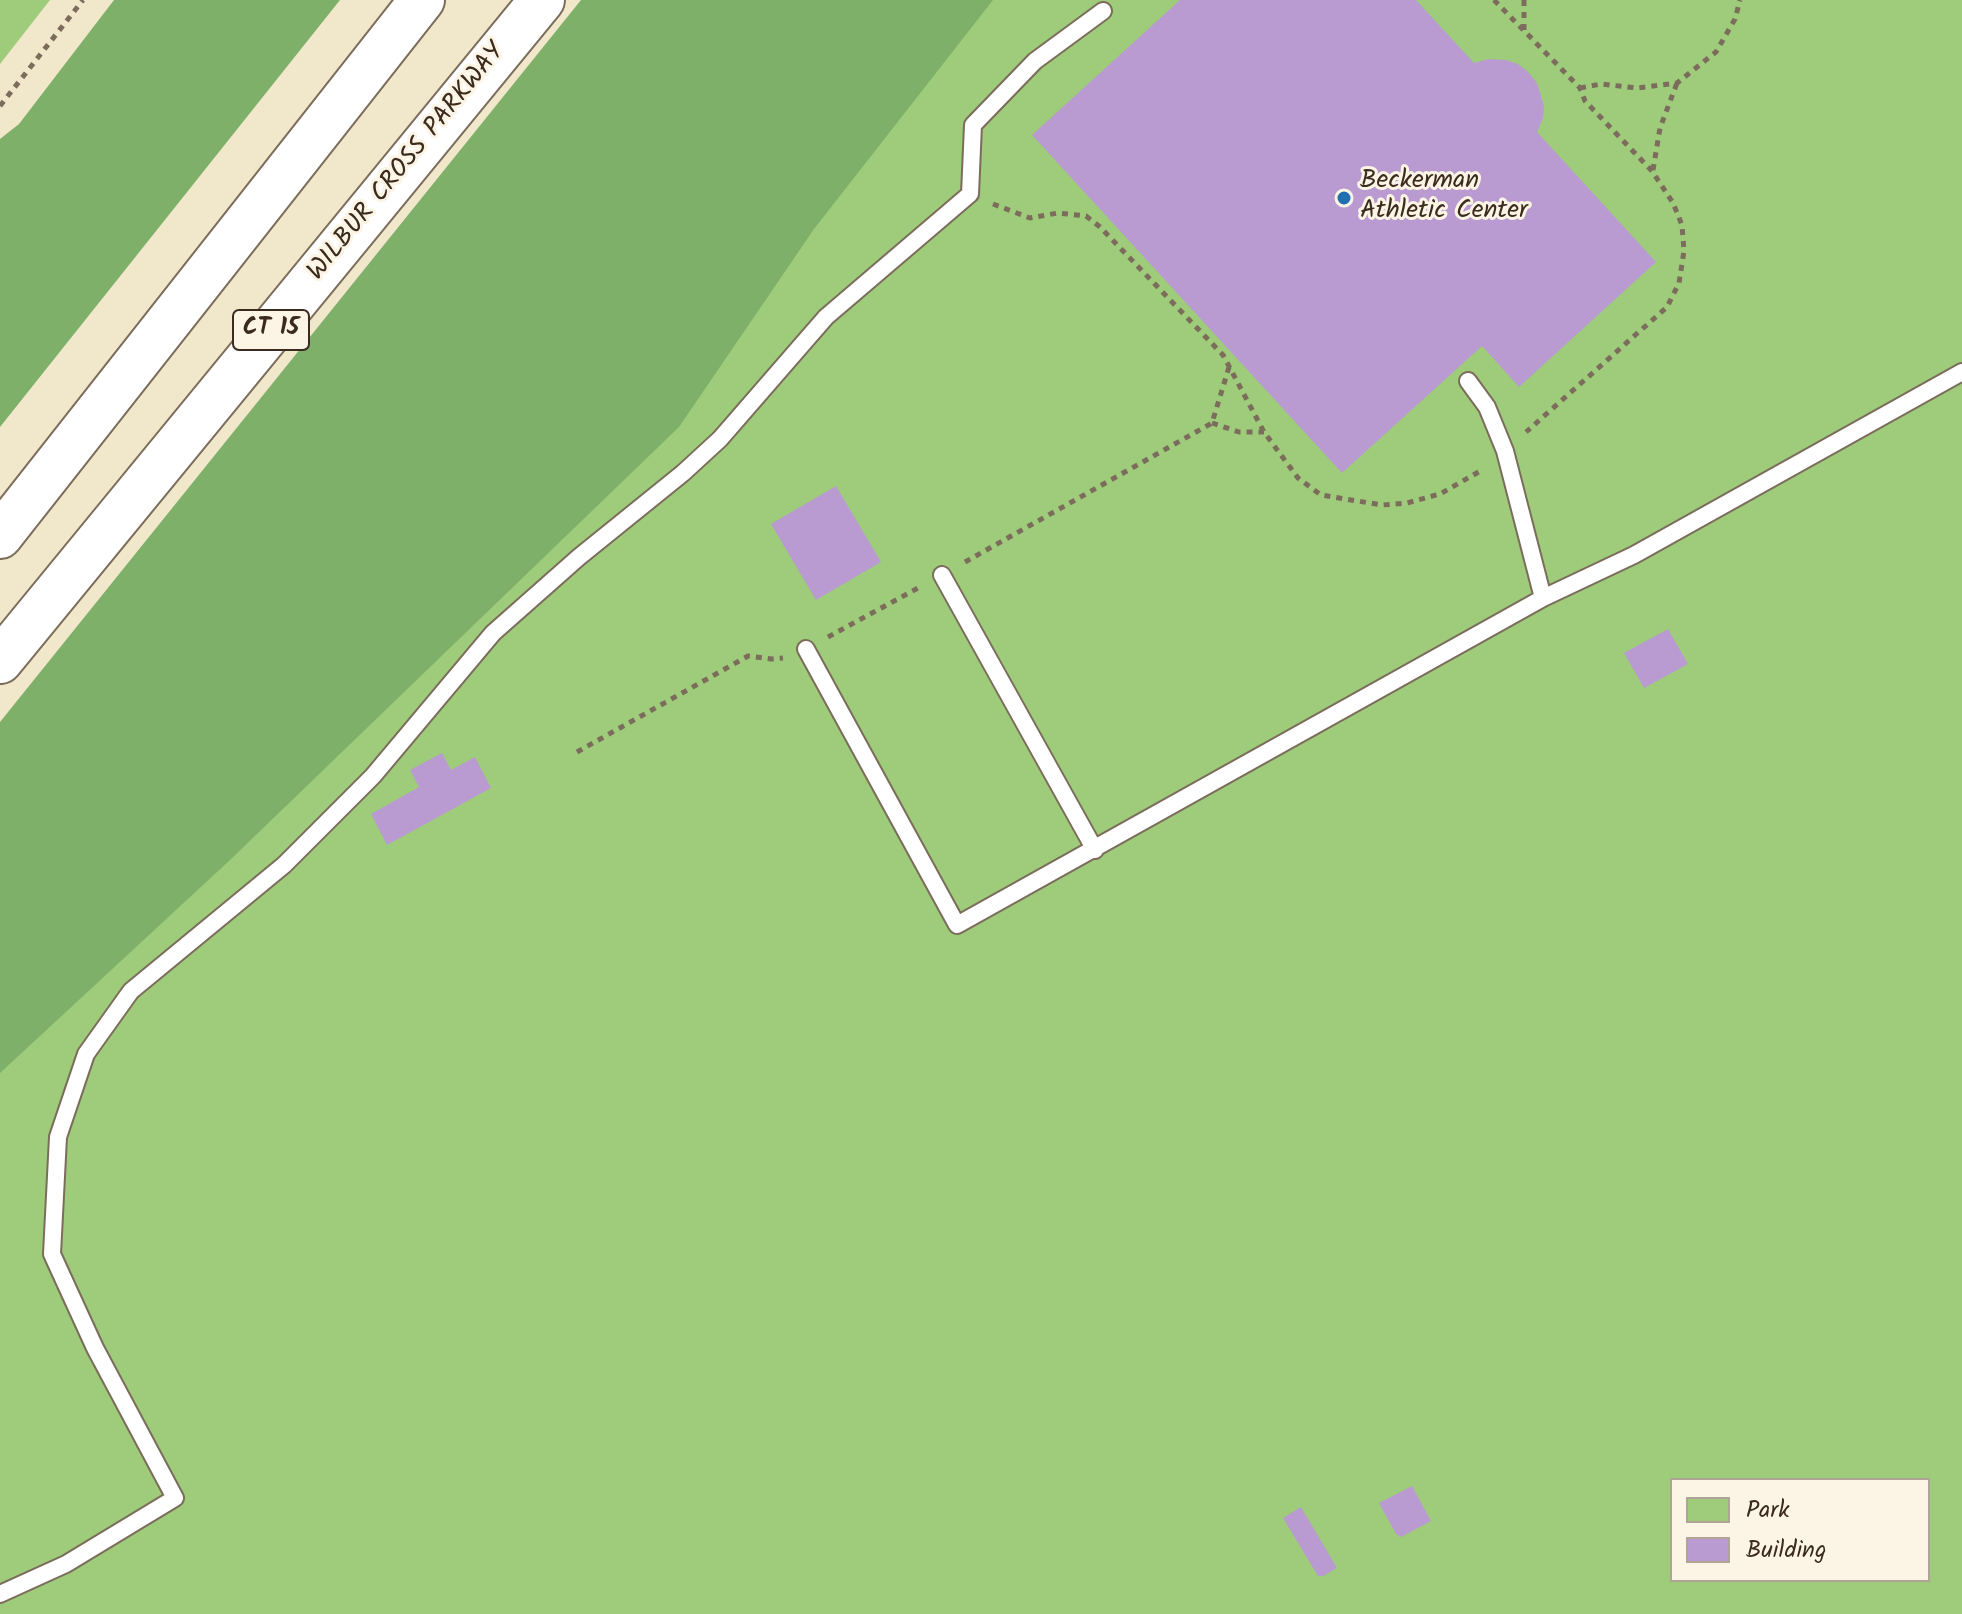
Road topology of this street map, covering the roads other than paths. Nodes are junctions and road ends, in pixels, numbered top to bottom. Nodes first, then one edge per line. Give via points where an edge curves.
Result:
1 (422, 0) edge
2 (542, 0) edge
3 (1103, 11) dead end
4 (1962, 372) edge
5 (1468, 381) dead end
6 (0, 536) edge
7 (942, 575) road end
8 (1543, 598) junction
9 (806, 649) road end
10 (0, 661) edge
11 (1095, 850) junction
12 (0, 1594) edge

1 - 6 highway
2 - 10 highway, WILBUR CROSS PARKWAY / CT 15
3 - 12 lane via 1035,61 973,125 970,194 826,317 720,439 493,633 373,776 284,865 131,991 86,1054 58,1137 52,1254 175,1498 66,1564
4 - 8 lane via 1634,555
5 - 8 lane via 1487,407 1505,451
7 - 11 lane
8 - 11 lane
9 - 11 lane via 957,925

